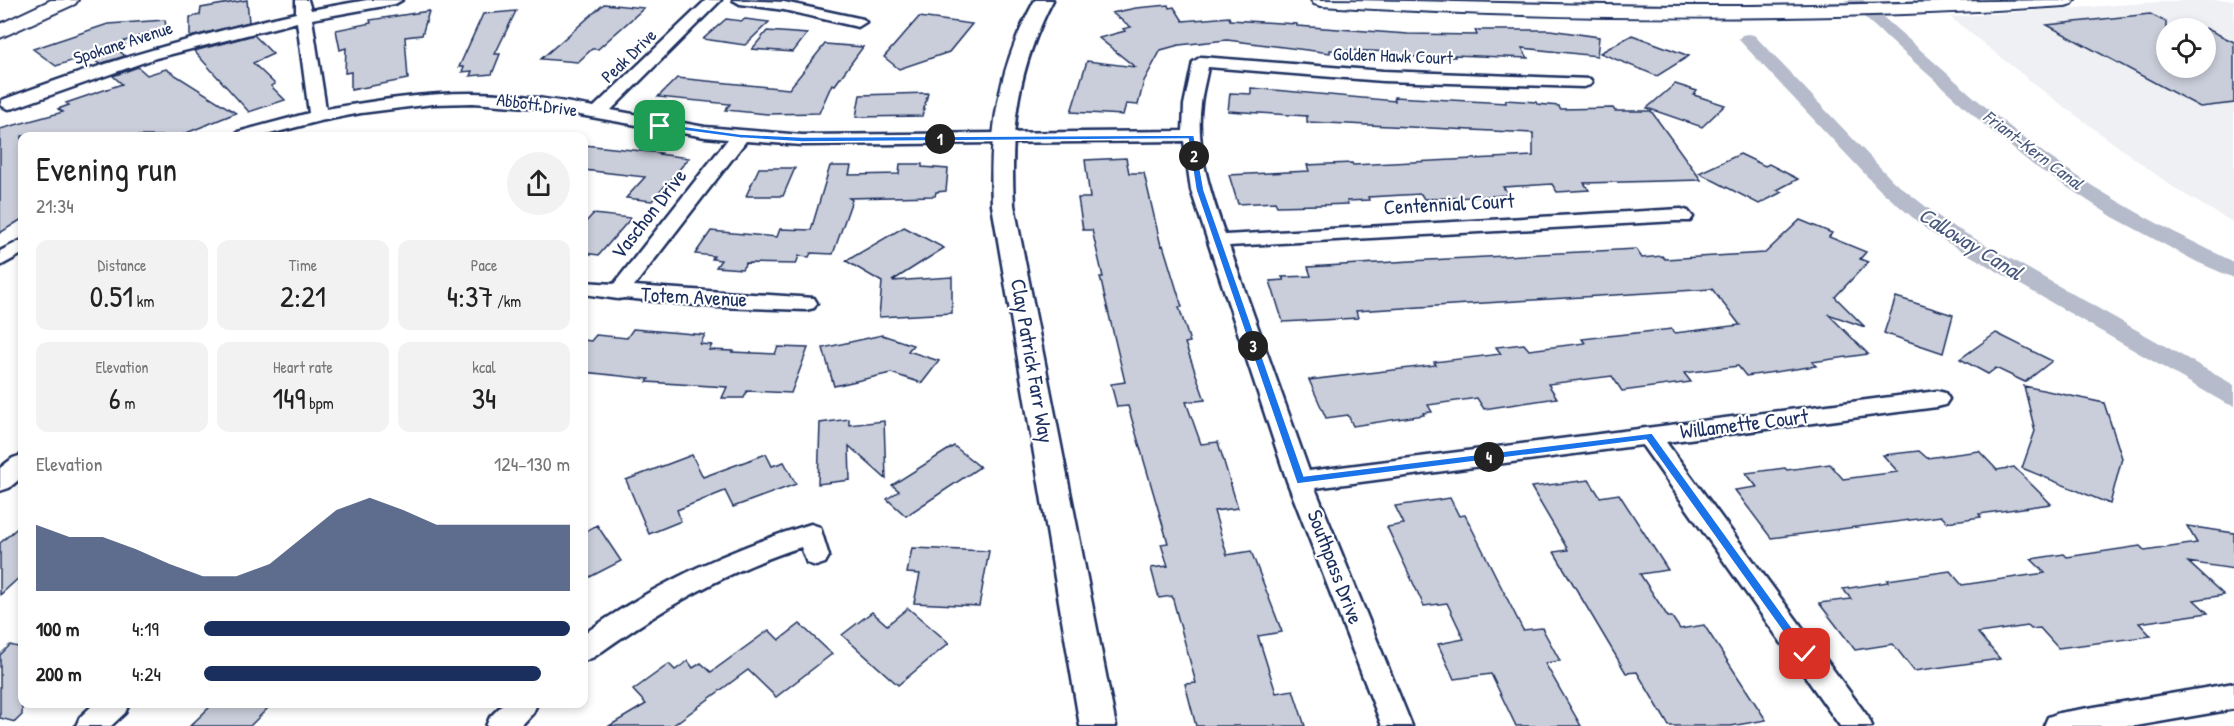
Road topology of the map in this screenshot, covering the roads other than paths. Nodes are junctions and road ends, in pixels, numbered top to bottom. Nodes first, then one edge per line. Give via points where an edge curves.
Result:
1 (23, 0) edge
2 (68, 0) edge
3 (395, 0) edge
4 (714, 0) edge
5 (740, 0) edge
6 (1044, 0) edge
7 (1321, 0) edge
8 (2065, 0) edge
9 (302, 7) edge
10 (0, 11) edge
11 (858, 22) dead end
12 (0, 32) edge
13 (1201, 62) joint
14 (1584, 82) dead end
15 (8, 104) dead end
16 (597, 114) junction
17 (318, 116) junction
18 (259, 132) edge
19 (740, 136) junction
20 (1192, 136) junction
21 (1001, 138) junction
22 (1683, 217) dead end
23 (1217, 241) junction
24 (18, 249) edge
25 (0, 260) edge
26 (588, 289) edge
27 (618, 293) junction
28 (806, 303) dead end
29 (1937, 399) dead end
30 (1648, 436) junction
31 (18, 467) edge
32 (1300, 481) junction
33 (0, 482) edge
34 (816, 556) dead end
35 (588, 646) edge
36 (2234, 696) edge
37 (110, 708) edge
38 (518, 708) edge
39 (91, 726) edge
40 (501, 726) edge
41 (1098, 726) edge
42 (1397, 726) edge
43 (1857, 726) edge
44 (2059, 726) edge

1 - 10 main road
2 - 12 main road
3 - 9 street, Spokane Avenue
4 - 16 street, Peak Drive
5 - 11 street
6 - 21 street, Clay Patrick Farr Way via 1013,69
7 - 8 main road via 1576,12 1834,11
9 - 15 street, Spokane Avenue via 167,48
9 - 17 street
13 - 14 street, Golden Hawk Court via 1383,76
13 - 20 street, Southpass Drive via 1192,105
16 - 17 street, Abbott Drive via 540,103 473,98 398,103
16 - 19 street, Abbott Drive
17 - 18 street, Abbott Drive
19 - 21 street, Abbott Drive via 865,141
19 - 27 street, Vaschon Drive
20 - 21 street, Abbott Drive
20 - 23 street, Southpass Drive via 1200,190
21 - 41 street, Clay Patrick Farr Way via 1003,205
22 - 23 street, Centennial Court
23 - 32 street, Southpass Drive
24 - 25 street
26 - 27 street, Totem Avenue
27 - 28 street, Totem Avenue
29 - 30 street, Willamette Court
30 - 32 street, Willamette Court
30 - 43 street
31 - 33 street
32 - 42 street, Southpass Drive
34 - 35 street via 811,534 735,559 674,588
36 - 44 street
37 - 39 street
38 - 40 street

